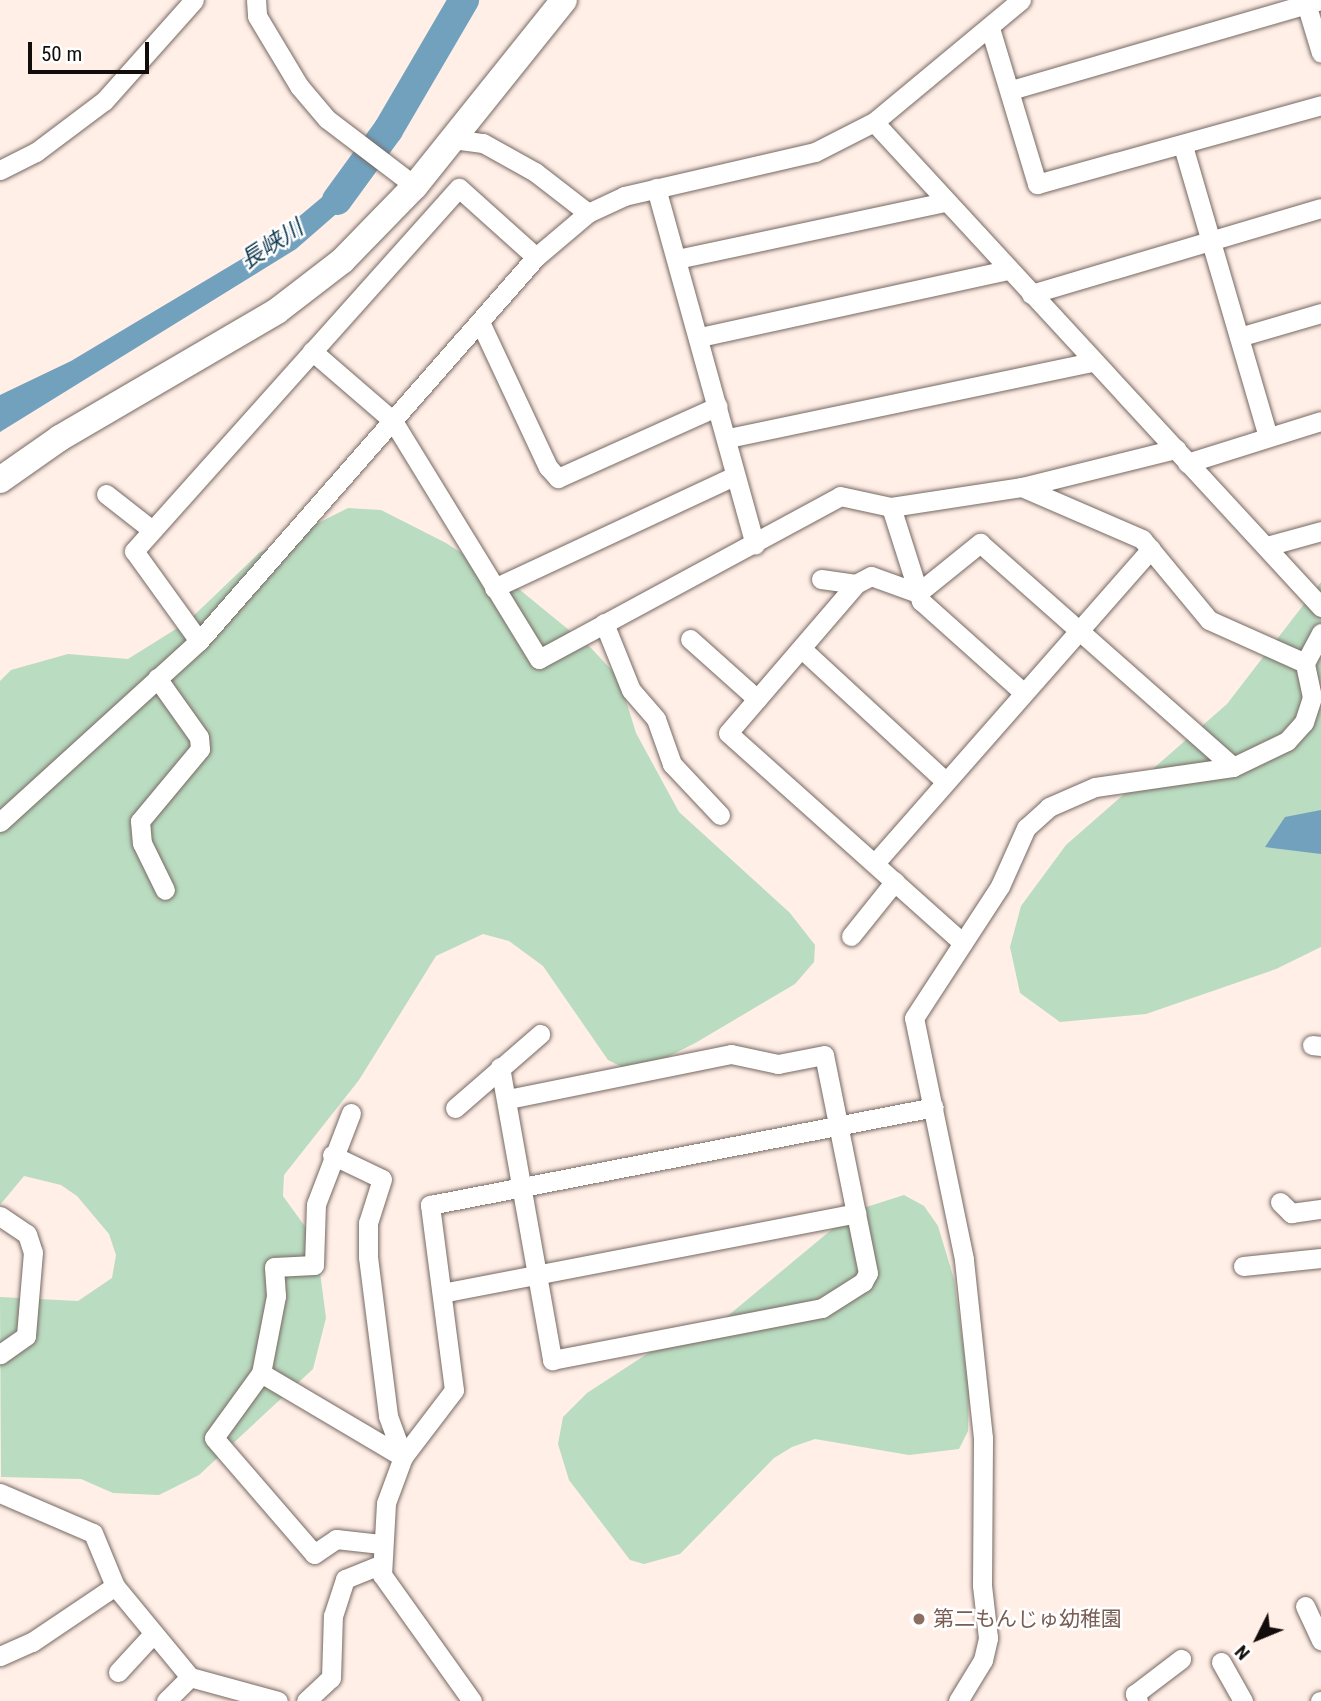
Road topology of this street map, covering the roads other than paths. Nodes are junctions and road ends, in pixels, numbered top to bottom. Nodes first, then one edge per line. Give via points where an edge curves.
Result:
1 (194, 0) edge
2 (256, 0) edge
3 (564, 0) edge
4 (1021, 0) edge
5 (1311, 2) edge
6 (990, 29) junction
7 (1321, 53) edge
8 (1011, 90) junction
9 (1321, 105) edge
10 (874, 122) junction
11 (453, 139) junction
12 (1183, 146) junction
13 (0, 170) edge
14 (415, 186) junction
15 (656, 188) junction
16 (946, 202) junction
17 (1321, 208) edge
18 (588, 213) junction
19 (1211, 239) junction
20 (536, 257) junction
21 (677, 259) junction
22 (1007, 270) junction
23 (1031, 294) junction
24 (1321, 313) edge
25 (480, 322) junction
26 (700, 337) junction
27 (1239, 337) junction
28 (313, 351) junction
29 (1092, 362) junction
30 (718, 406) junction
31 (393, 421) junction
32 (1321, 421) edge
33 (1268, 436) junction
34 (728, 438) junction
35 (1182, 456) junction
36 (734, 475) junction
37 (0, 480) edge
38 (1022, 487) junction
39 (115, 491) dead end
40 (891, 507) junction
41 (152, 530) junction
42 (1321, 531) edge
43 (755, 544) junction
44 (1267, 546) junction
45 (1152, 550) junction
46 (821, 579) dead end
47 (856, 584) junction
48 (494, 588) junction
49 (918, 593) junction
50 (1321, 607) edge
51 (604, 623) junction
52 (1080, 632) junction
53 (1321, 633) edge
54 (690, 639) dead end
55 (199, 641) junction
56 (802, 649) junction
57 (1305, 663) junction
58 (157, 678) junction
59 (1024, 693) junction
60 (757, 698) junction
61 (1233, 767) junction
62 (945, 781) junction
63 (720, 815) dead end
64 (0, 822) edge
65 (875, 863) junction
66 (895, 881) junction
67 (165, 890) dead end
68 (851, 936) dead end
69 (963, 943) junction
70 (540, 1034) dead end
71 (500, 1067) junction
72 (507, 1099) junction
73 (934, 1107) junction
74 (455, 1108) dead end
75 (351, 1113) dead end
76 (838, 1125) junction
77 (332, 1155) junction
78 (522, 1187) junction
79 (1280, 1202) dead end
80 (1321, 1209) edge
81 (856, 1213) junction
82 (0, 1216) edge
83 (1321, 1258) edge
84 (1243, 1266) dead end
85 (536, 1276) junction
86 (442, 1293) junction
87 (0, 1354) edge
88 (261, 1373) junction
89 (403, 1457) junction
90 (0, 1493) edge
91 (381, 1544) junction
92 (382, 1564) junction
93 (115, 1586) junction
94 (1305, 1606) dead end
95 (153, 1634) junction
96 (1321, 1641) edge
97 (0, 1656) edge
98 (1181, 1659) dead end
99 (1221, 1662) dead end
100 (118, 1672) dead end
101 (190, 1677) junction
102 (240, 1697) edge
103 (166, 1701) edge
104 (278, 1701) edge
105 (306, 1701) edge
106 (472, 1701) edge
107 (958, 1701) edge
108 (1138, 1701) edge
109 (1243, 1701) edge

1 - 13 street via 104,101 36,152
2 - 14 street via 257,16 276,53 327,119
3 - 11 street
4 - 6 street
5 - 7 street
5 - 8 street
6 - 8 street
6 - 10 street
8 - 12 street via 1037,184
9 - 12 street
10 - 15 street via 815,152
10 - 16 street
11 - 14 street
11 - 18 street via 483,143 535,172
12 - 19 street
14 - 37 street via 342,261 277,311 60,438
15 - 18 street
15 - 21 street
16 - 21 street
16 - 22 street
17 - 19 street
18 - 20 street
19 - 23 street
19 - 27 street
20 - 25 street
20 - 28 street via 459,188
21 - 26 street
22 - 23 street
22 - 26 street
23 - 29 street
24 - 27 street
25 - 30 street via 548,467 558,478
25 - 31 street
26 - 30 street
27 - 33 street
28 - 31 street
28 - 41 street
29 - 34 street
29 - 35 street
30 - 34 street
31 - 48 street
31 - 55 street
32 - 33 street
33 - 35 street
34 - 36 street
35 - 38 street
35 - 44 street
36 - 43 street
36 - 48 street
38 - 40 street
38 - 45 street via 1142,539
39 - 41 street
40 - 43 street via 840,496
40 - 49 street
41 - 55 street via 134,551
42 - 44 street
43 - 51 street
44 - 50 street
45 - 52 street
45 - 57 street via 1209,620
46 - 47 street
47 - 49 street via 871,576
47 - 56 street
48 - 51 street via 539,659
49 - 52 street via 980,543
49 - 59 street
51 - 63 street via 631,690 656,719 672,764
52 - 59 street
52 - 61 street
53 - 57 street
54 - 60 street
55 - 58 street
56 - 60 street
56 - 62 street
57 - 61 street via 1312,697 1304,722 1287,741
58 - 64 street
58 - 67 street via 199,737 200,749 140,821 142,842
59 - 62 street
60 - 65 street via 728,733
61 - 69 street via 1096,787 1049,807 1026,828 1000,886
62 - 65 street
65 - 66 street
66 - 68 street
66 - 69 street
69 - 73 street via 914,1017
70 - 71 street
71 - 72 street
71 - 74 street
72 - 76 street via 732,1054 778,1064 824,1055
72 - 78 street
73 - 76 street
73 - 107 street via 964,1259 983,1438 982,1585 988,1638 983,1660
75 - 77 street
76 - 78 street
76 - 81 street
77 - 88 street via 316,1205 314,1265 274,1267 276,1296
77 - 89 street via 382,1179 368,1223 368,1256 388,1416
78 - 85 street
78 - 86 street via 430,1205
79 - 80 street via 1283,1210 1291,1213
81 - 85 street
81 - 85 street via 868,1273 863,1282 809,1311 552,1360
82 - 87 street via 27,1234 33,1252 26,1336
83 - 84 street
85 - 86 street
86 - 89 street via 454,1390
88 - 89 street
88 - 91 street via 214,1438 314,1554 335,1539
89 - 91 street via 386,1503
90 - 93 street via 93,1533
91 - 92 street
92 - 105 street via 345,1579 333,1616 331,1678
92 - 106 street via 382,1575
93 - 95 street
93 - 97 street via 32,1642
94 - 96 street
95 - 100 street
95 - 101 street
98 - 108 street via 1135,1694
99 - 109 street
101 - 102 street
101 - 103 street
102 - 104 street

